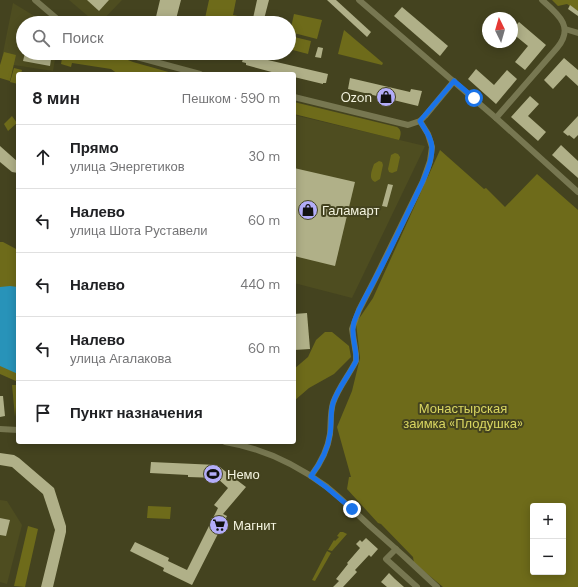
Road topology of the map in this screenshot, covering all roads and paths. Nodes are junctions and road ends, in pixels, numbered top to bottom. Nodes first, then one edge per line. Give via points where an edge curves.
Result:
1 (35, 0) edge
2 (359, 0) edge
3 (542, 0) edge
4 (54, 16) edge
5 (565, 29) junction
6 (578, 33) edge
7 (148, 60) edge
8 (193, 72) edge
9 (454, 81) junction
10 (296, 98) edge
11 (496, 118) junction
12 (420, 121) junction
13 (578, 192) edge
14 (0, 429) edge
15 (16, 430) edge
16 (236, 444) edge
17 (311, 476) junction
18 (396, 549) junction
19 (417, 587) edge
20 (438, 587) edge

1 - 4 street
2 - 9 street
3 - 5 street via 560,16
5 - 6 street
5 - 11 street via 560,45
7 - 8 street
9 - 11 street
9 - 12 street
10 - 12 street via 401,124 408,125
11 - 13 street
12 - 17 street via 432,147 430,161 417,194 359,310 352,329 356,361 334,401 328,444
14 - 15 street
16 - 17 street via 268,454
17 - 18 street
18 - 19 street via 386,559
18 - 20 street

